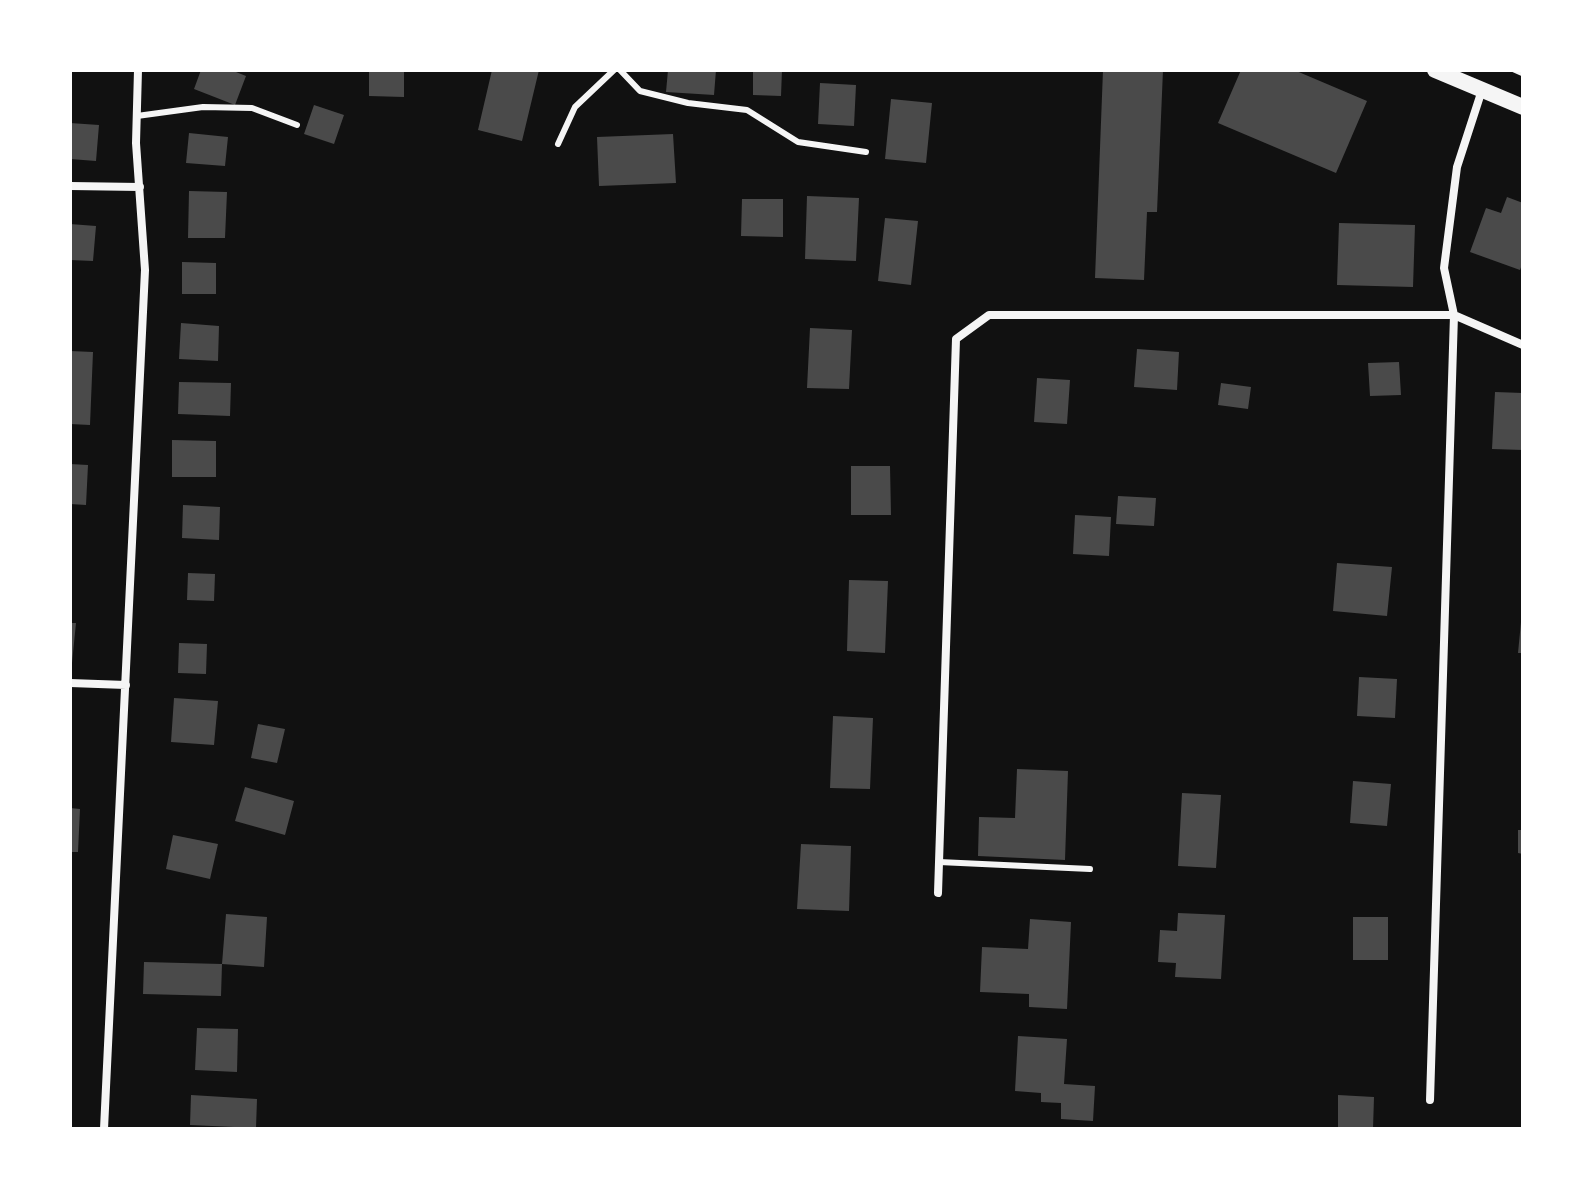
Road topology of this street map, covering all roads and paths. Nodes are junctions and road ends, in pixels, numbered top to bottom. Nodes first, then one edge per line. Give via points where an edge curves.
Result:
1 (138, 70) edge
2 (617, 70) edge
3 (1435, 70) edge
4 (1514, 70) edge
5 (1523, 74) edge
6 (1482, 90) junction
7 (1523, 107) edge
8 (137, 116) junction
9 (297, 125) dead end
10 (558, 144) dead end
11 (866, 152) dead end
12 (70, 186) edge
13 (140, 187) junction
14 (1454, 315) junction
15 (1523, 345) edge
16 (70, 683) edge
17 (126, 685) junction
18 (939, 862) junction
19 (1090, 869) dead end
20 (938, 893) dead end
21 (1430, 1100) dead end
22 (104, 1129) edge

1 - 8 street
2 - 10 lane via 575,107
2 - 11 lane via 640,91 747,110 798,142
3 - 6 main road
4 - 5 path
6 - 7 main road
6 - 14 street via 1457,167 1444,268
8 - 9 lane via 203,107 252,108
8 - 13 street
12 - 13 street
13 - 17 street via 145,270
14 - 15 street
14 - 18 street via 989,315 956,339
14 - 21 street
16 - 17 street
17 - 22 street
18 - 19 lane
18 - 20 street

